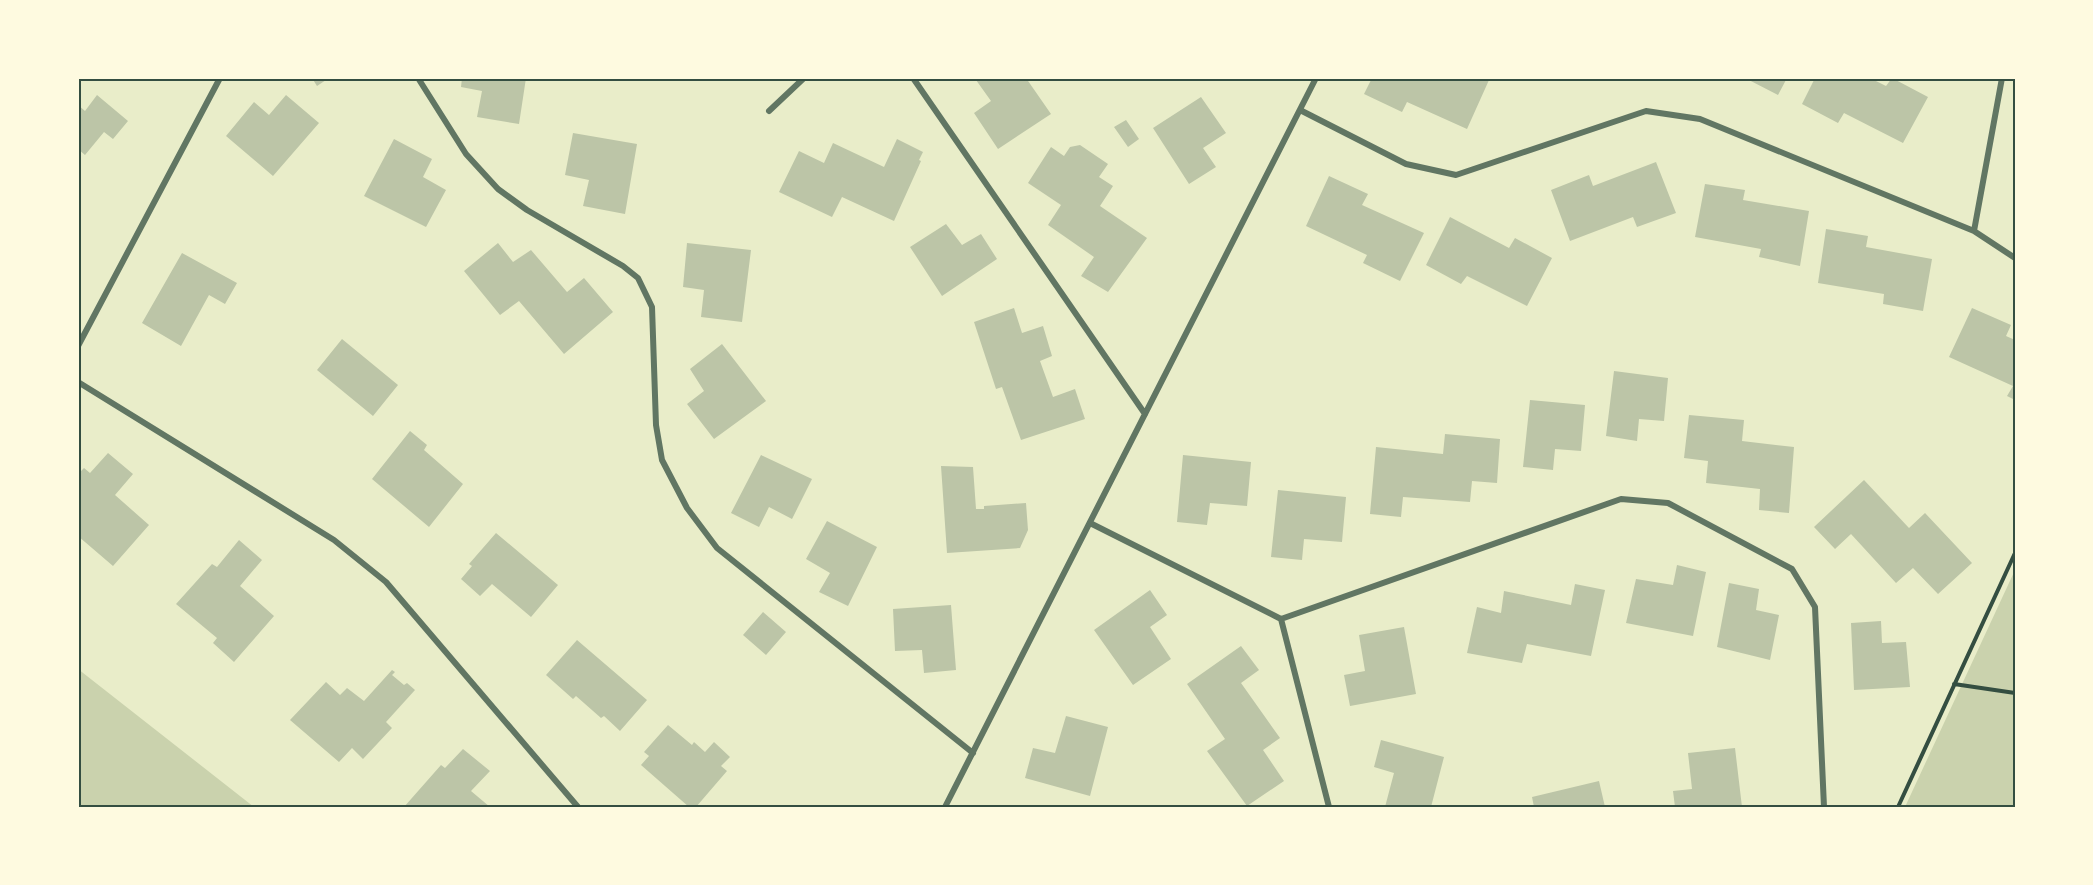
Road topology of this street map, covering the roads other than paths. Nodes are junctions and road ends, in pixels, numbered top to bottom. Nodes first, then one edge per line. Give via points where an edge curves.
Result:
1 (220, 78) edge
2 (418, 78) edge
3 (804, 78) edge
4 (913, 78) edge
5 (1316, 78) edge
6 (2002, 78) edge
7 (1300, 110) junction
8 (769, 111) dead end
9 (1974, 231) junction
10 (2015, 258) edge
11 (78, 346) edge
12 (78, 382) edge
13 (1145, 414) junction
14 (1090, 523) junction
15 (1281, 620) junction
16 (972, 753) junction
17 (578, 807) edge
18 (945, 807) edge
19 (1329, 807) edge
20 (1824, 807) edge

1 - 11 street
2 - 16 street via 466,154 498,189 638,278 652,307 656,425 662,460 687,508 717,548
3 - 8 street
4 - 13 street
5 - 7 street
6 - 9 street
7 - 9 street via 1406,164 1456,175 1646,111 1700,119
7 - 13 street
9 - 10 street
12 - 17 street via 334,540 386,582
13 - 14 street
14 - 15 street
14 - 16 street
15 - 19 street
15 - 20 street via 1621,499 1668,503 1792,569 1815,607
16 - 18 street

